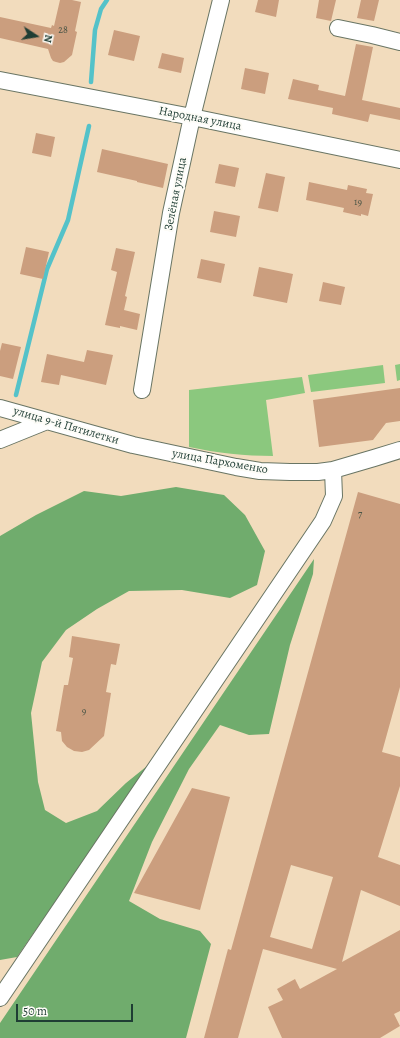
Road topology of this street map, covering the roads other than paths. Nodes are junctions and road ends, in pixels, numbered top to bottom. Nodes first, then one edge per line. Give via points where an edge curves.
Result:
1 (222, 0) edge
2 (338, 28) dead end
3 (400, 42) edge
4 (0, 80) edge
5 (192, 117) junction
6 (400, 160) edge
7 (142, 390) dead end
8 (0, 408) edge
9 (47, 421) junction
10 (0, 440) edge
11 (133, 445) joint
12 (400, 450) edge
13 (333, 470) junction
14 (0, 998) edge

1 - 5 street, Зелёная улица
2 - 3 street
4 - 5 street, Народная улица
5 - 6 street, Народная улица
5 - 7 street, Зелёная улица via 171,213
8 - 9 street, улица 9-й Пятилетки
9 - 10 street
9 - 11 street, улица 9-й Пятилетки
11 - 13 street, улица Пархоменко via 260,471
12 - 13 street, улица Пархоменко
13 - 14 street via 334,496 323,521

